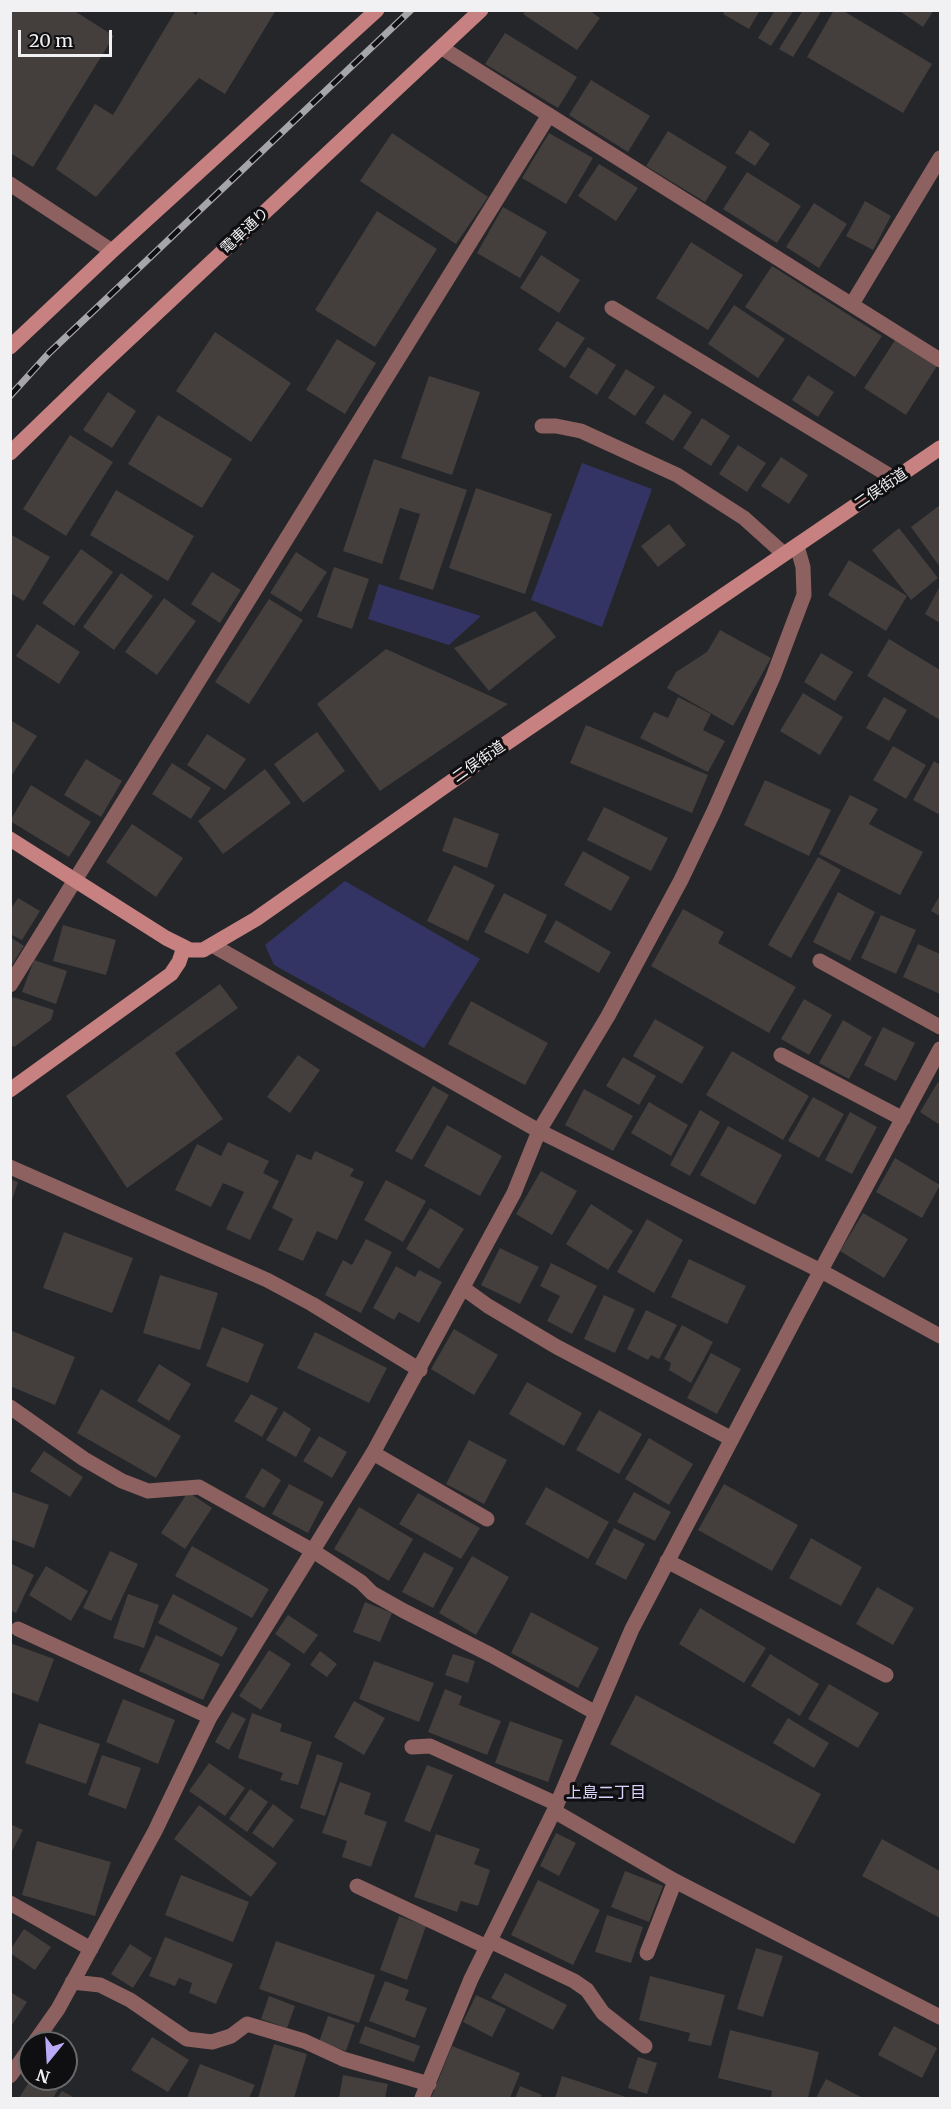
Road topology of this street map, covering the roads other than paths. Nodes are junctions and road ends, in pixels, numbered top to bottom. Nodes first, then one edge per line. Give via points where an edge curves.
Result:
1 (376, 10) edge
2 (481, 10) edge
3 (442, 48) junction
4 (549, 115) junction
5 (940, 158) edge
6 (10, 184) edge
7 (112, 251) junction
8 (852, 304) junction
9 (612, 308) dead end
10 (10, 347) edge
11 (940, 360) edge
12 (542, 426) dead end
13 (940, 448) edge
14 (10, 453) edge
15 (895, 479) junction
16 (791, 550) junction
17 (10, 839) edge
18 (75, 880) junction
19 (212, 945) junction
20 (184, 947) junction
21 (820, 961) dead end
22 (10, 985) edge
23 (940, 1028) edge
24 (940, 1049) edge
25 (781, 1055) dead end
26 (10, 1090) edge
27 (903, 1119) junction
28 (538, 1131) junction
29 (10, 1167) edge
30 (821, 1271) junction
31 (463, 1288) junction
32 (940, 1336) edge
33 (420, 1370) junction
34 (10, 1407) edge
35 (732, 1439) junction
36 (373, 1453) junction
37 (487, 1519) dead end
38 (313, 1551) junction
39 (668, 1561) junction
40 (18, 1629) dead end
41 (886, 1675) dead end
42 (596, 1713) junction
43 (210, 1717) junction
44 (412, 1748) dead end
45 (556, 1808) junction
46 (675, 1881) junction
47 (357, 1886) dead end
48 (10, 1903) edge
49 (488, 1944) junction
50 (91, 1948) junction
51 (647, 1953) dead end
52 (72, 1982) junction
53 (940, 2017) edge
54 (42, 2031) edge
55 (645, 2046) dead end
56 (429, 2084) junction
57 (422, 2098) edge

1 - 7 street
2 - 3 street, 電車通り
3 - 4 street
3 - 14 street, 電車通り
4 - 8 street
4 - 18 street
5 - 8 street
6 - 7 street
7 - 10 street
8 - 11 street
9 - 15 street
12 - 16 street via 580,431 677,475
13 - 15 street, 二俣街道
15 - 16 street, 二俣街道
16 - 19 street, 二俣街道 via 256,919
16 - 28 street via 803,567 804,595 773,677 681,879 608,1016
17 - 18 street
18 - 20 street
18 - 22 street
19 - 20 street, 二俣街道 via 196,951
19 - 28 street
20 - 26 street via 171,975
21 - 23 street
24 - 27 street
25 - 27 street
27 - 30 street
28 - 30 street
28 - 31 street via 514,1193
29 - 33 street via 267,1280
30 - 32 street
30 - 35 street
31 - 33 street
31 - 35 street via 557,1347
33 - 36 street
34 - 38 street via 122,1481 148,1491 199,1487
35 - 39 street
36 - 37 street
36 - 38 street
38 - 42 street via 372,1593
38 - 43 street
39 - 41 street
39 - 42 street via 632,1629
40 - 43 street
42 - 45 street
43 - 50 street via 155,1831
44 - 45 street via 430,1746
45 - 46 street
45 - 49 street
46 - 51 street
46 - 53 street
47 - 49 street
48 - 50 street
49 - 55 street via 574,1981 587,1990 603,2013
49 - 56 street
50 - 52 street
52 - 54 street
52 - 56 street via 100,1985 130,2000 187,2039 212,2042 231,2036 247,2024 304,2041 343,2059
56 - 57 street

